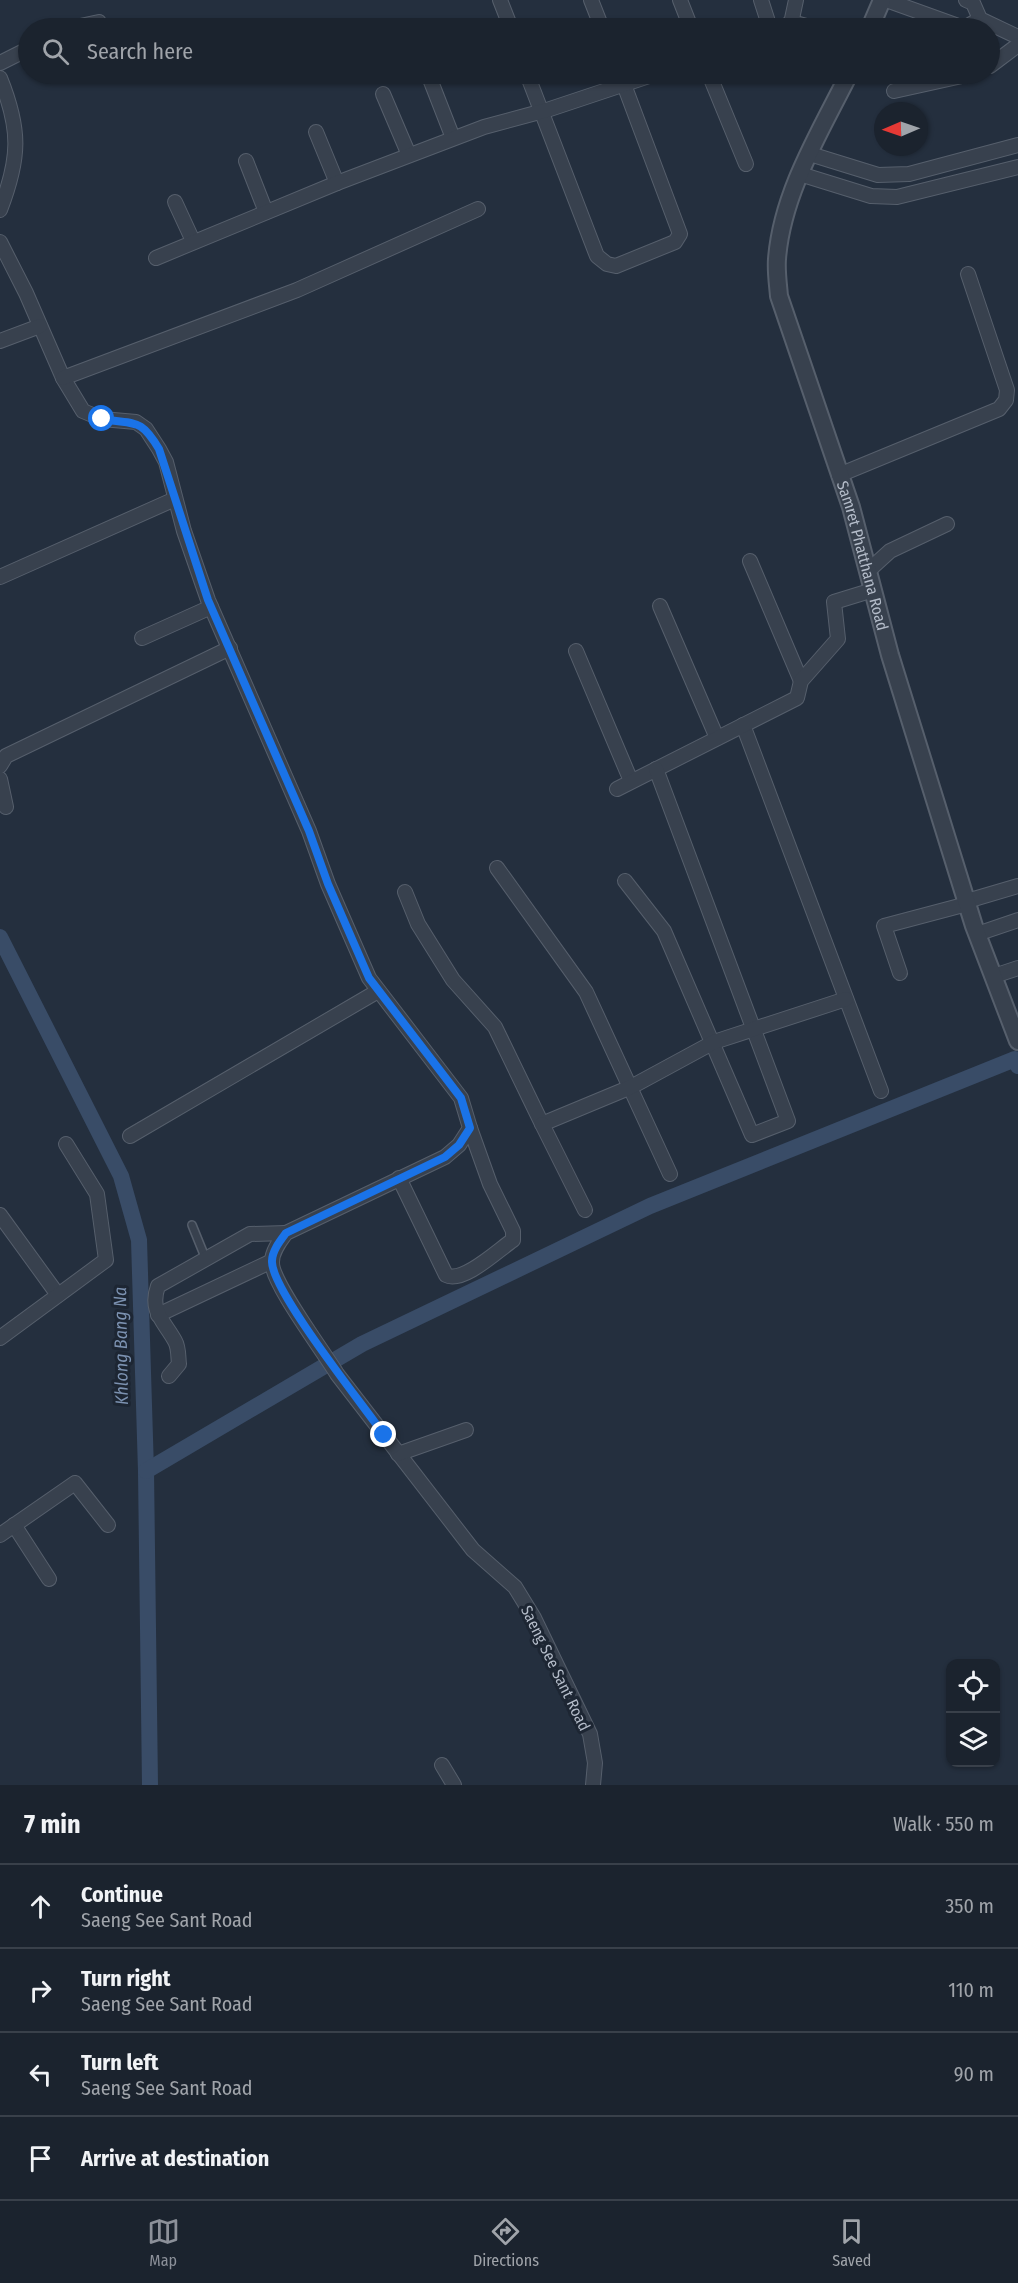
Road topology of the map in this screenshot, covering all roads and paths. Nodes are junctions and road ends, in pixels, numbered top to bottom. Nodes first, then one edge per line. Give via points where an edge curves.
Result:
1 (500, 0) edge
2 (591, 0) edge
3 (680, 0) edge
4 (761, 0) edge
5 (796, 0) edge
6 (884, 0) edge
7 (966, 0) edge
8 (507, 18) edge
9 (598, 18) edge
10 (687, 18) edge
11 (767, 18) edge
12 (790, 18) edge
13 (875, 18) edge
14 (937, 18) edge
15 (980, 18) edge
16 (1000, 28) edge
17 (1018, 37) edge
18 (1018, 45) edge
19 (18, 54) edge
20 (1000, 58) edge
21 (0, 63) edge
22 (0, 78) edge
23 (432, 84) edge
24 (531, 84) edge
25 (610, 84) edge
26 (624, 84) edge
27 (713, 84) edge
28 (844, 84) edge
29 (926, 84) edge
30 (894, 91) dead end
31 (383, 94) dead end
32 (541, 112) junction
33 (316, 132) dead end
34 (453, 138) junction
35 (1018, 145) edge
36 (810, 154) junction
37 (409, 155) junction
38 (970, 158) junction
39 (246, 161) dead end
40 (746, 164) dead end
41 (1018, 167) edge
42 (800, 174) junction
43 (976, 178) junction
44 (337, 183) junction
45 (175, 202) dead end
46 (478, 208) dead end
47 (0, 210) edge
48 (266, 212) junction
49 (0, 242) edge
50 (193, 242) junction
51 (156, 258) dead end
52 (14, 273) junction
53 (968, 274) dead end
54 (0, 278) edge
55 (40, 326) junction
56 (0, 341) edge
57 (63, 378) junction
58 (839, 475) junction
59 (174, 499) junction
60 (948, 524) dead end
61 (750, 561) dead end
62 (868, 571) junction
63 (0, 577) edge
64 (873, 590) junction
65 (660, 606) dead end
66 (211, 607) junction
67 (142, 638) dead end
68 (230, 648) junction
69 (576, 651) dead end
70 (801, 681) junction
71 (743, 725) junction
72 (717, 738) junction
73 (0, 766) edge
74 (656, 769) junction
75 (0, 779) edge
76 (632, 781) junction
77 (617, 789) dead end
78 (6, 807) dead end
79 (497, 868) dead end
80 (625, 881) dead end
81 (1018, 886) edge
82 (405, 892) dead end
83 (967, 902) junction
84 (1018, 920) edge
85 (977, 934) junction
86 (1018, 968) edge
87 (900, 973) dead end
88 (994, 976) junction
89 (378, 991) junction
90 (846, 999) junction
91 (753, 1029) junction
92 (1017, 1039) edge
93 (714, 1042) junction
94 (631, 1087) junction
95 (881, 1091) dead end
96 (542, 1124) junction
97 (470, 1128) junction
98 (130, 1136) dead end
99 (66, 1144) dead end
100 (670, 1174) dead end
101 (399, 1178) junction
102 (585, 1210) dead end
103 (0, 1215) edge
104 (192, 1225) dead end
105 (286, 1233) junction
106 (205, 1257) junction
107 (272, 1261) junction
108 (58, 1295) junction
109 (158, 1315) junction
110 (0, 1338) edge
111 (169, 1376) dead end
112 (466, 1430) dead end
113 (398, 1454) junction
114 (14, 1525) junction
115 (108, 1526) dead end
116 (0, 1535) edge
117 (49, 1580) dead end
118 (441, 1765) dead end
119 (454, 1785) edge
120 (593, 1785) edge

1 - 8 street
2 - 9 street
3 - 10 street
4 - 11 street
5 - 12 street
6 - 13 street
6 - 14 street
7 - 15 street via 974,3
16 - 17 street
18 - 20 street
19 - 21 street
22 - 47 street via 14,116 16,141 14,165
23 - 34 street
24 - 32 street
25 - 32 street
26 - 32 street via 680,234 675,242 616,266 597,256
27 - 40 street
28 - 36 street, Samret Phatthana Road
29 - 30 street
31 - 37 street
32 - 34 street
33 - 44 street
34 - 37 street
35 - 38 street
36 - 38 street via 878,175 909,174
36 - 42 street, Samret Phatthana Road
37 - 44 street
38 - 43 street
39 - 48 street
41 - 43 street
42 - 43 street via 871,196 889,197
42 - 58 street, Samret Phatthana Road via 784,220 777,260 779,296
44 - 48 street
45 - 50 street
46 - 57 street via 297,290
48 - 50 street
49 - 52 street
50 - 51 street
52 - 54 street
52 - 55 street
53 - 58 street via 1007,390 1006,400 999,409
55 - 56 street
55 - 57 street
57 - 59 street via 83,411 92,417 136,422 146,429 166,462
58 - 62 street, Samret Phatthana Road
59 - 63 street
59 - 66 street
60 - 62 street via 890,551
61 - 70 street
62 - 64 street, Samret Phatthana Road
64 - 70 street via 834,602 837,639
64 - 83 street, Samret Phatthana Road
65 - 72 street
66 - 67 street
66 - 68 street
68 - 73 street via 6,756
68 - 89 street via 309,831 339,912
69 - 76 street
70 - 71 street via 797,698
71 - 72 street
71 - 90 street
72 - 74 street
74 - 76 street
74 - 91 street
75 - 78 street
76 - 77 street
79 - 94 street via 586,992
80 - 93 street via 663,931
81 - 83 street
82 - 96 street via 418,924 453,980 495,1027
83 - 85 street, Samret Phatthana Road
83 - 87 street via 884,926
84 - 85 street
85 - 88 street, Samret Phatthana Road
86 - 88 street
88 - 92 street, Samret Phatthana Road
89 - 97 street via 461,1098
89 - 98 street
90 - 91 street
90 - 95 street
91 - 93 street
91 - 93 street via 788,1122 752,1136
93 - 94 street
94 - 96 street
94 - 100 street
96 - 102 street
97 - 101 street via 445,1157
97 - 101 street via 490,1184 513,1231 513,1240 465,1274 446,1275
99 - 108 street via 97,1194 106,1260
101 - 105 street
103 - 108 street
104 - 106 lane
105 - 106 street via 249,1234
105 - 107 street
106 - 109 street via 158,1286 154,1296
107 - 109 street
107 - 113 street, Saeng See Sant Road via 287,1299 337,1374
108 - 110 street
109 - 111 street via 176,1342 179,1364
112 - 113 street
113 - 120 street, Saeng See Sant Road via 473,1550 515,1587 534,1618 590,1734 595,1763
114 - 115 street via 75,1483
114 - 116 street
114 - 117 street
118 - 119 street

